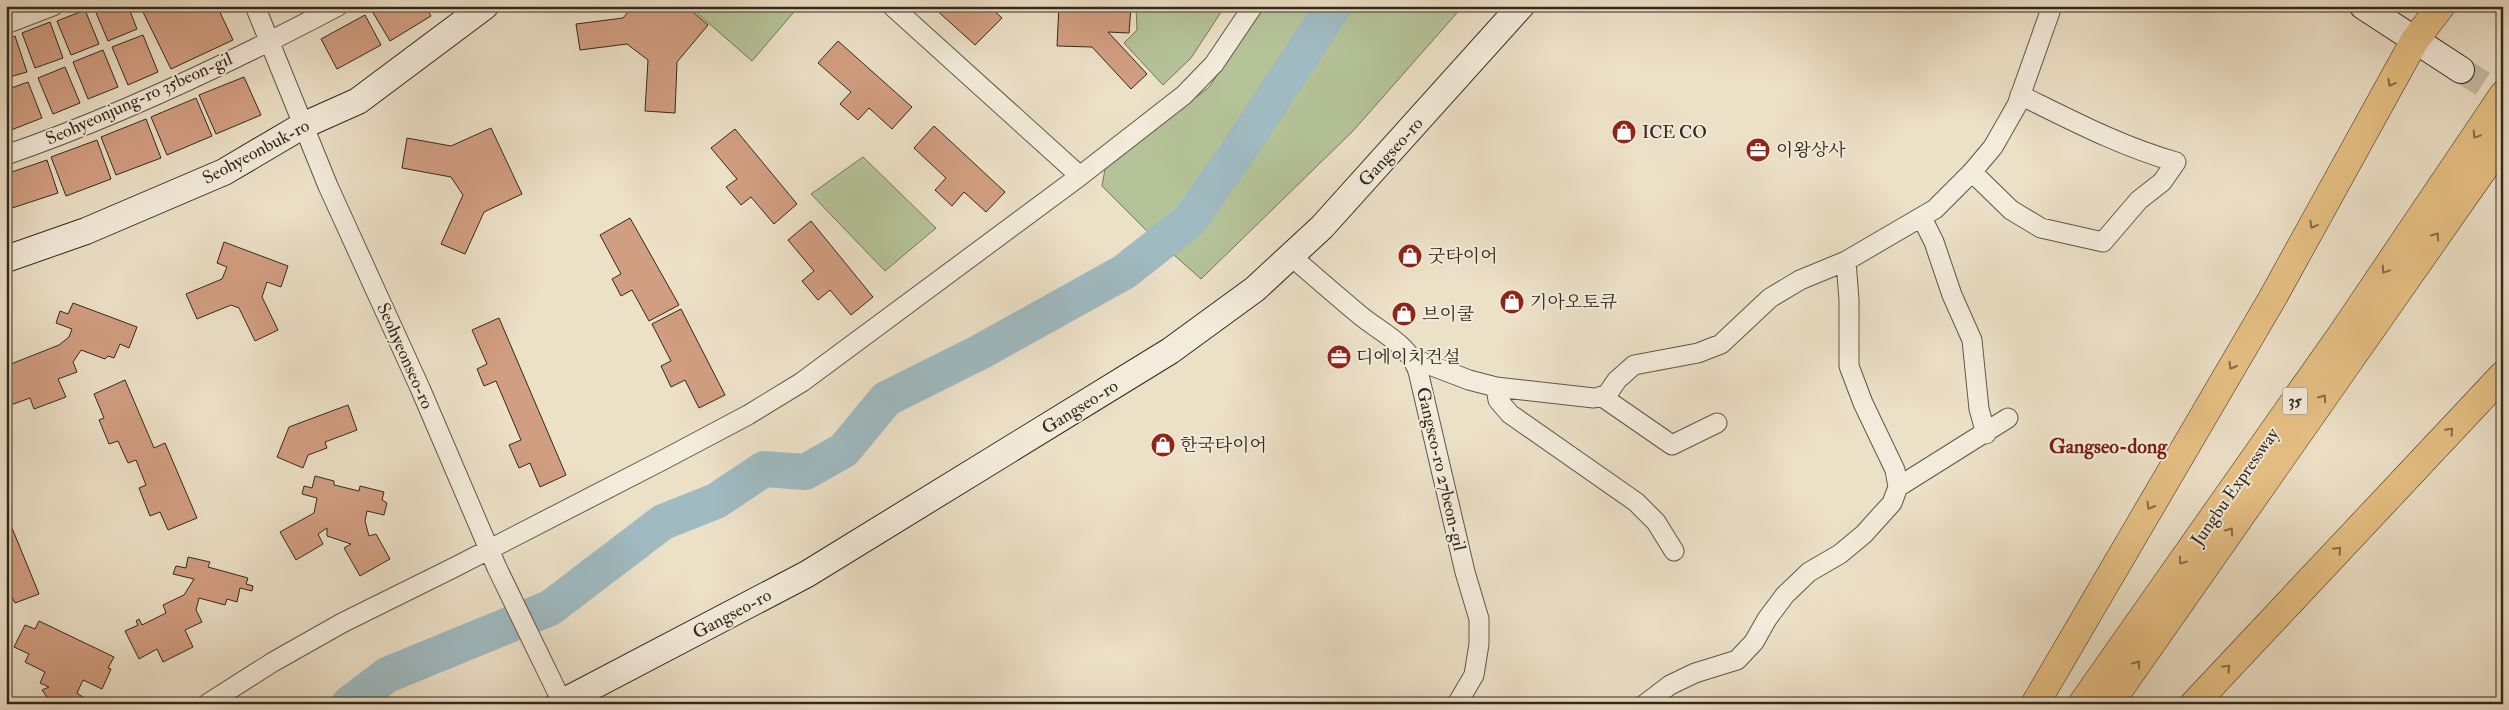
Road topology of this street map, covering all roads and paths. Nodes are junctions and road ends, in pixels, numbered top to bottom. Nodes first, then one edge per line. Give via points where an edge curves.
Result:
1 (53, 6) edge
2 (255, 6) edge
3 (338, 6) edge
4 (484, 6) edge
5 (892, 6) edge
6 (1253, 6) edge
7 (1522, 6) edge
8 (2052, 6) edge
9 (2363, 6) edge
10 (2441, 6) edge
11 (6, 24) edge
12 (2415, 40) junction
13 (271, 42) junction
14 (2462, 70) tunnel mouth
15 (2503, 94) edge
16 (2020, 95) junction
17 (302, 126) junction
18 (2503, 141) edge
19 (6, 155) edge
20 (1972, 172) junction
21 (1080, 176) junction
22 (1922, 218) junction
23 (1291, 256) junction
24 (6, 258) edge
25 (1846, 261) junction
26 (1414, 359) junction
27 (2503, 375) edge
28 (1496, 387) junction
29 (1601, 396) junction
30 (2008, 418) dead end
31 (1717, 423) dead end
32 (1986, 434) junction
33 (1898, 487) junction
34 (490, 550) junction
35 (1674, 551) dead end
36 (560, 703) edge
37 (207, 704) edge
38 (1457, 704) edge
39 (1645, 704) edge
40 (2035, 704) edge
41 (2082, 704) edge
42 (2109, 704) edge
43 (2194, 704) edge

1 - 11 street
2 - 13 street, Seohyeonseo-ro
3 - 13 street, Seohyeonjung-ro 35beon-gil
4 - 17 street, Seohyeonbuk-ro via 358,101
5 - 21 street
6 - 21 street via 1214,64 1184,95
7 - 23 street, Gangseo-ro via 1322,227
8 - 16 street
9 - 12 street
10 - 12 highway
12 - 14 street
12 -> 40 highway via 2272,299
13 - 17 street, Seohyeonseo-ro
13 - 19 street, Seohyeonjung-ro 35beon-gil via 138,103
15 -> 41 highway, Jungbu Expressway / 35 via 2344,331
16 - 20 street via 1993,147
16 - 20 street via 2153,156 2176,162 2162,182 2139,200 2104,242 2041,228 2011,210
17 - 24 street, Seohyeonbuk-ro via 224,172 86,232
17 - 34 street, Seohyeonseo-ro
42 -> 18 highway, Jungbu Expressway / 35
20 - 22 street
21 - 34 street via 802,382 740,420
22 - 25 street via 1898,228
22 - 32 street via 1972,340 1979,409
23 - 26 street
23 - 36 street, Gangseo-ro via 1255,289 1170,351 807,574
25 - 29 street via 1800,280 1770,298 1721,344 1698,353 1634,365 1617,380 1606,396
25 - 33 street via 1849,366 1895,470
26 - 28 street
26 - 38 street, Gangseo-ro 27beon-gil via 1479,619 1474,676
43 -> 27 highway
28 - 29 street via 1594,398
28 - 35 street via 1498,400 1510,414 1636,502 1656,522
29 - 31 street via 1672,445
30 - 32 street
32 - 33 street
33 - 39 street via 1892,503 1864,534 1840,554 1809,572 1785,595 1754,642 1737,660 1695,673 1670,685
34 - 36 street, Seohyeonseo-ro
34 - 37 street via 342,623

